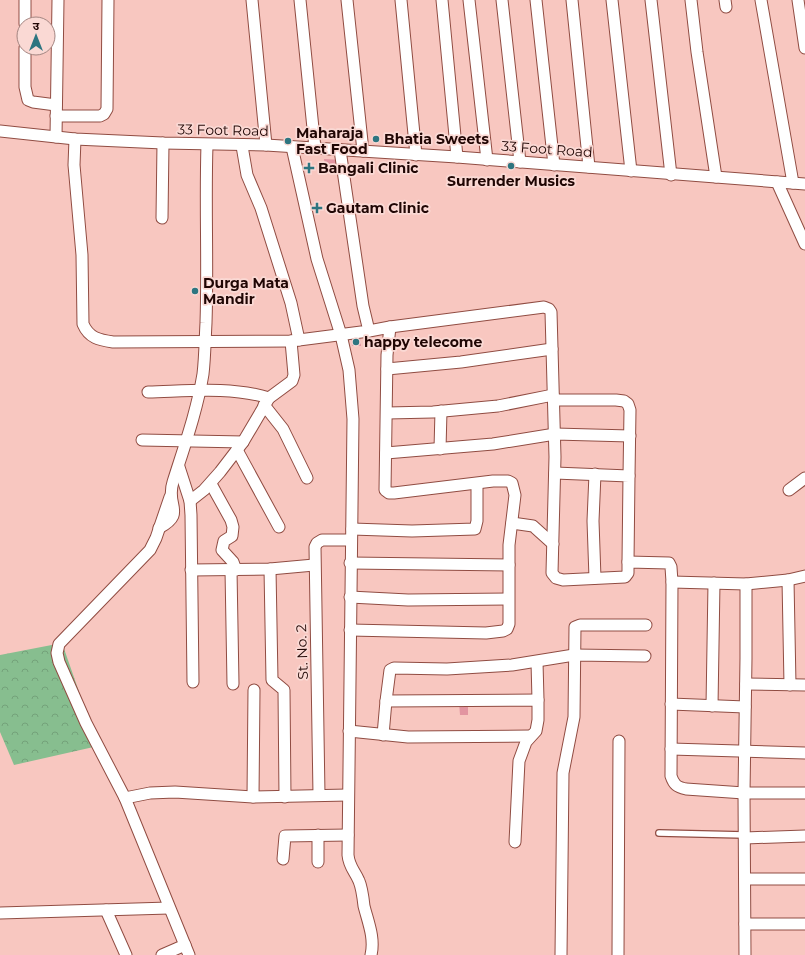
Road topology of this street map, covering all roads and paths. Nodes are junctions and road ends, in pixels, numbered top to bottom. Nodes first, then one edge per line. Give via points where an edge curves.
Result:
1 (25, 0) edge
2 (58, 0) edge
3 (108, 0) edge
4 (252, 0) edge
5 (300, 0) edge
6 (347, 0) edge
7 (401, 0) edge
8 (442, 0) edge
9 (469, 0) edge
10 (502, 0) edge
11 (536, 0) edge
12 (572, 0) edge
13 (612, 0) edge
14 (651, 0) edge
15 (691, 0) edge
16 (761, 0) edge
17 (798, 0) edge
18 (25, 16) edge
19 (805, 48) edge
20 (25, 56) edge
21 (56, 110) junction
22 (0, 131) edge
23 (56, 137) junction
24 (75, 139) junction
25 (163, 144) junction
26 (207, 145) junction
27 (266, 145) junction
28 (242, 146) junction
29 (292, 147) junction
30 (315, 148) junction
31 (340, 150) junction
32 (363, 152) junction
33 (416, 155) junction
34 (457, 157) junction
35 (487, 160) junction
36 (520, 162) junction
37 (554, 165) junction
38 (589, 167) junction
39 (631, 171) junction
40 (671, 175) junction
41 (716, 177) junction
42 (777, 182) junction
43 (801, 185) edge
44 (162, 218) dead end
45 (805, 244) edge
46 (390, 327) junction
47 (369, 331) junction
48 (341, 335) junction
49 (295, 341) junction
50 (205, 342) junction
51 (552, 349) junction
52 (387, 369) junction
53 (199, 391) junction
54 (148, 392) dead end
55 (554, 398) junction
56 (267, 401) junction
57 (441, 411) junction
58 (387, 413) junction
59 (555, 434) junction
60 (630, 436) junction
61 (142, 440) dead end
62 (186, 440) junction
63 (240, 446) junction
64 (440, 449) junction
65 (386, 453) junction
66 (179, 467) junction
67 (555, 473) junction
68 (595, 474) junction
69 (629, 476) junction
70 (307, 478) dead end
71 (805, 478) edge
72 (210, 484) junction
73 (476, 484) junction
74 (789, 490) dead end
75 (170, 497) junction
76 (190, 501) junction
77 (174, 512) junction
78 (191, 515) junction
79 (512, 523) junction
80 (279, 527) dead end
81 (159, 528) junction
82 (352, 534) junction
83 (553, 544) junction
84 (628, 562) junction
85 (350, 563) junction
86 (509, 564) junction
87 (314, 565) junction
88 (270, 569) junction
89 (191, 570) junction
90 (233, 570) junction
91 (805, 576) edge
92 (595, 578) junction
93 (788, 580) junction
94 (672, 582) junction
95 (714, 583) junction
96 (746, 584) junction
97 (350, 597) junction
98 (508, 599) junction
99 (646, 625) dead end
100 (350, 630) junction
101 (574, 655) junction
102 (644, 656) dead end
103 (537, 662) junction
104 (192, 682) dead end
105 (233, 684) dead end
106 (746, 684) junction
107 (790, 685) junction
108 (805, 685) edge
109 (254, 690) dead end
110 (538, 700) junction
111 (386, 701) junction
112 (670, 704) junction
113 (712, 706) junction
114 (745, 707) junction
115 (349, 731) junction
116 (383, 735) junction
117 (530, 736) junction
118 (619, 741) dead end
119 (672, 749) junction
120 (744, 751) junction
121 (805, 753) edge
122 (744, 793) junction
123 (805, 793) edge
124 (319, 795) junction
125 (348, 795) junction
126 (253, 797) junction
127 (285, 797) junction
128 (125, 798) junction
129 (659, 832) dead end
130 (318, 835) junction
131 (348, 836) junction
132 (745, 836) junction
133 (805, 836) edge
134 (515, 842) dead end
135 (283, 859) dead end
136 (318, 862) dead end
137 (746, 878) junction
138 (805, 879) edge
139 (170, 908) junction
140 (106, 910) junction
141 (0, 912) edge
142 (745, 924) junction
143 (805, 924) edge
144 (187, 950) edge
145 (126, 955) edge
146 (162, 955) edge
147 (371, 955) edge
148 (561, 955) edge
149 (618, 955) edge
150 (745, 955) edge

1 - 18 street
2 - 21 street
3 - 21 street via 107,109 100,116
4 - 27 street
5 - 30 street
6 - 32 street
7 - 33 street
8 - 34 street
9 - 35 street
10 - 36 street
11 - 37 street
12 - 38 street
13 - 39 street
14 - 40 street
15 - 41 street
16 - 43 street
17 - 19 street
20 - 21 street via 25,87 28,100
21 - 23 street
22 - 23 street, 33 Foot Road
23 - 24 street, 33 Foot Road
24 - 25 street, 33 Foot Road
24 - 50 street via 74,165 82,255 82,313 86,331 100,340 113,342
25 - 26 street, 33 Foot Road
25 - 44 street
26 - 28 street, 33 Foot Road
26 - 50 street via 205,220 208,280
27 - 28 street, 33 Foot Road
27 - 29 street, 33 Foot Road
28 - 49 street via 247,175 263,212 290,303
29 - 30 street, 33 Foot Road
29 - 48 street via 318,259
30 - 31 street, 33 Foot Road
31 - 32 street, 33 Foot Road
31 - 47 street
32 - 33 street, 33 Foot Road
33 - 34 street, 33 Foot Road
34 - 35 street, 33 Foot Road
35 - 36 street, 33 Foot Road
36 - 37 street, 33 Foot Road
37 - 38 street, 33 Foot Road
38 - 39 street, 33 Foot Road
39 - 40 street, 33 Foot Road
40 - 41 street, 33 Foot Road
41 - 42 street, 33 Foot Road
42 - 43 street, 33 Foot Road
42 - 45 street
46 - 47 street
46 - 51 street via 544,307 551,312
46 - 52 street
47 - 48 street
48 - 49 street
48 - 82 street via 349,370 353,419
49 - 50 street
49 - 56 street via 292,381
50 - 53 street
51 - 52 street
51 - 55 street
52 - 58 street
53 - 54 street
53 - 56 street via 243,391
53 - 62 street
55 - 57 street
55 - 59 street
55 - 60 street via 624,401 630,410
56 - 63 street
56 - 70 street via 284,429
57 - 58 street
57 - 64 street
58 - 65 street
59 - 60 street
59 - 64 street
59 - 67 street
60 - 69 street
61 - 62 street
62 - 63 street
62 - 66 street
63 - 72 street
63 - 80 street
64 - 65 street
65 - 73 street via 384,485 389,493
66 - 75 street via 172,483
66 - 76 street
67 - 68 street
67 - 83 street
68 - 69 street
68 - 92 street
69 - 84 street
71 - 74 street
72 - 76 street
72 - 90 street via 233,528 232,536 224,541 222,550 233,562
73 - 79 street via 508,481 512,483 515,495
73 - 82 street via 475,529
75 - 77 street
75 - 81 street
76 - 78 street
77 - 78 street
77 - 81 street via 171,522
78 - 89 street
79 - 83 street via 533,526
79 - 86 street
81 - 128 street via 150,550 59,644 57,653 86,723
82 - 85 street
82 - 87 street, St. No. 2 via 319,541 315,547
83 - 92 street via 552,573 556,578
84 - 92 street via 627,576
84 - 94 street via 669,563
85 - 86 street
85 - 97 street
86 - 98 street
87 - 88 street
87 - 124 street, St. No. 2
88 - 90 street
88 - 127 street via 272,680 284,690
89 - 90 street
89 - 104 street
90 - 105 street
91 - 93 street
93 - 96 street
93 - 107 street
94 - 95 street
94 - 112 street
95 - 96 street
95 - 113 street
96 - 106 street
97 - 98 street via 408,600
97 - 100 street
98 - 100 street via 509,624 503,631 486,633
99 - 101 street via 575,627
100 - 115 street
101 - 102 street
101 - 103 street
101 - 148 street via 574,717 562,773
103 - 110 street
103 - 111 street via 447,669 394,668 388,675
106 - 107 street
106 - 114 street
107 - 108 street
109 - 126 street
110 - 111 street
110 - 117 street via 536,731
111 - 116 street
112 - 113 street
112 - 119 street
113 - 114 street
114 - 120 street
115 - 116 street
115 - 125 street
116 - 117 street via 461,738
117 - 134 street via 519,761
118 - 149 street
119 - 120 street
119 - 122 street via 671,776 679,788
120 - 121 street
120 - 122 street
122 - 123 street
122 - 132 street
124 - 125 street
124 - 127 street
125 - 131 street
126 - 127 street
126 - 128 street via 175,792
128 - 139 street
129 - 132 lane
130 - 131 street
130 - 135 street via 285,836
130 - 136 street
131 - 147 street via 349,863 359,880 372,934
132 - 133 street
132 - 137 street
137 - 138 street
137 - 142 street
139 - 140 street
139 - 144 street
140 - 141 street
140 - 145 street
142 - 143 street
142 - 150 street
144 - 146 street

